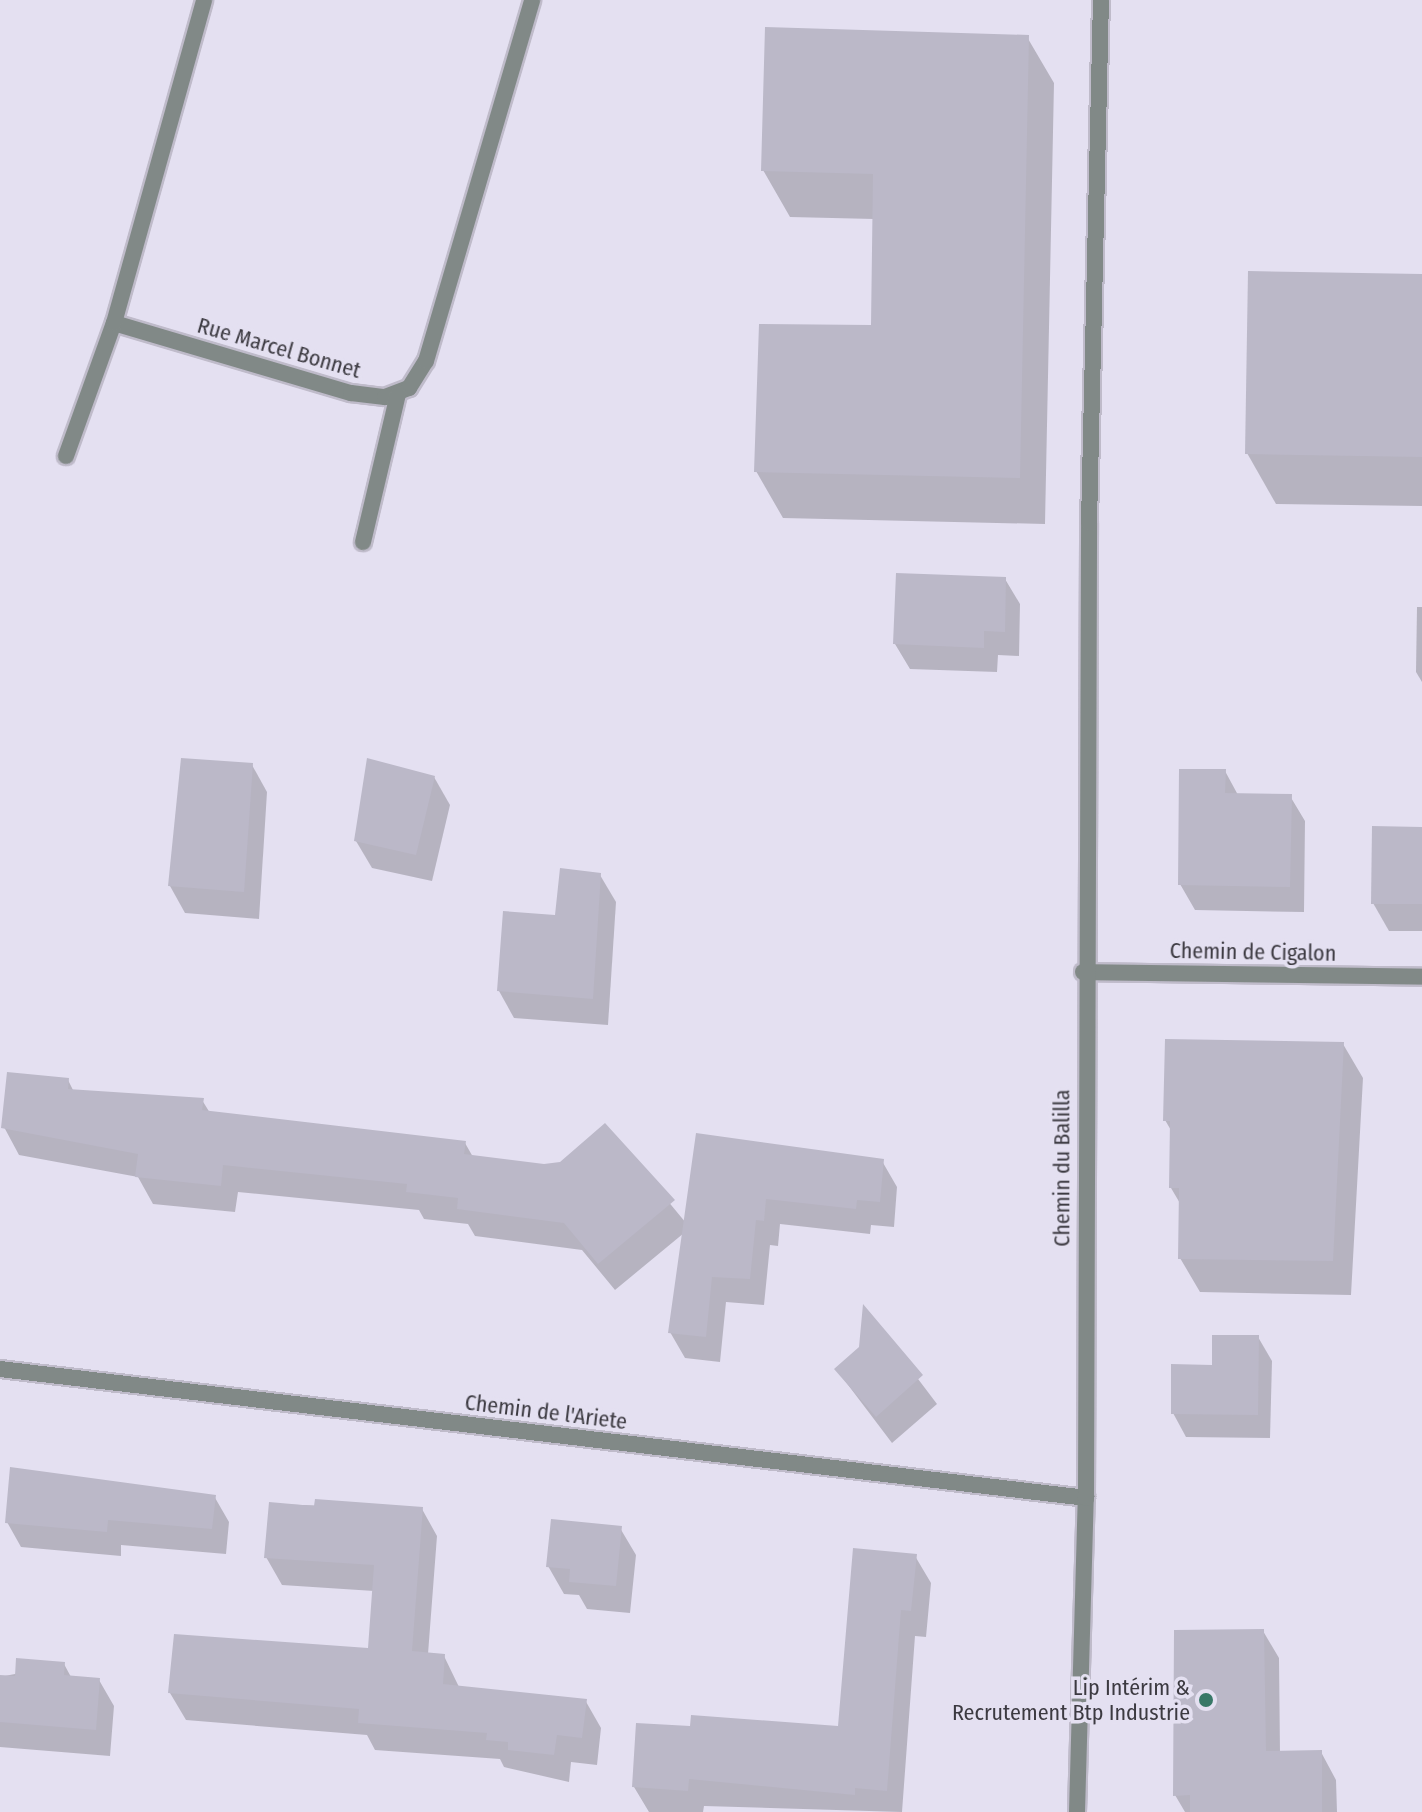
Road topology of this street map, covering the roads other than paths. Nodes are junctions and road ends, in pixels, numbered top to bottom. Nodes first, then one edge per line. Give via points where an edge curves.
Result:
1 (204, 0) edge
2 (532, 0) edge
3 (1101, 0) edge
4 (114, 323) junction
5 (398, 394) junction
6 (66, 456) dead end
7 (363, 542) dead end
8 (1083, 972) junction
9 (1422, 977) edge
10 (0, 1369) edge
11 (1086, 1498) junction
12 (1077, 1812) edge

1 - 4 street
2 - 5 street via 426,361
3 - 8 street, Chemin du Balilla
4 - 5 street, Rue Marcel Bonnet via 351,393
4 - 6 street
5 - 7 street
8 - 9 street, Chemin de Cigalon
8 - 11 street, Chemin du Balilla
10 - 11 street, Chemin de l'Ariete
11 - 12 street, Chemin du Balilla

